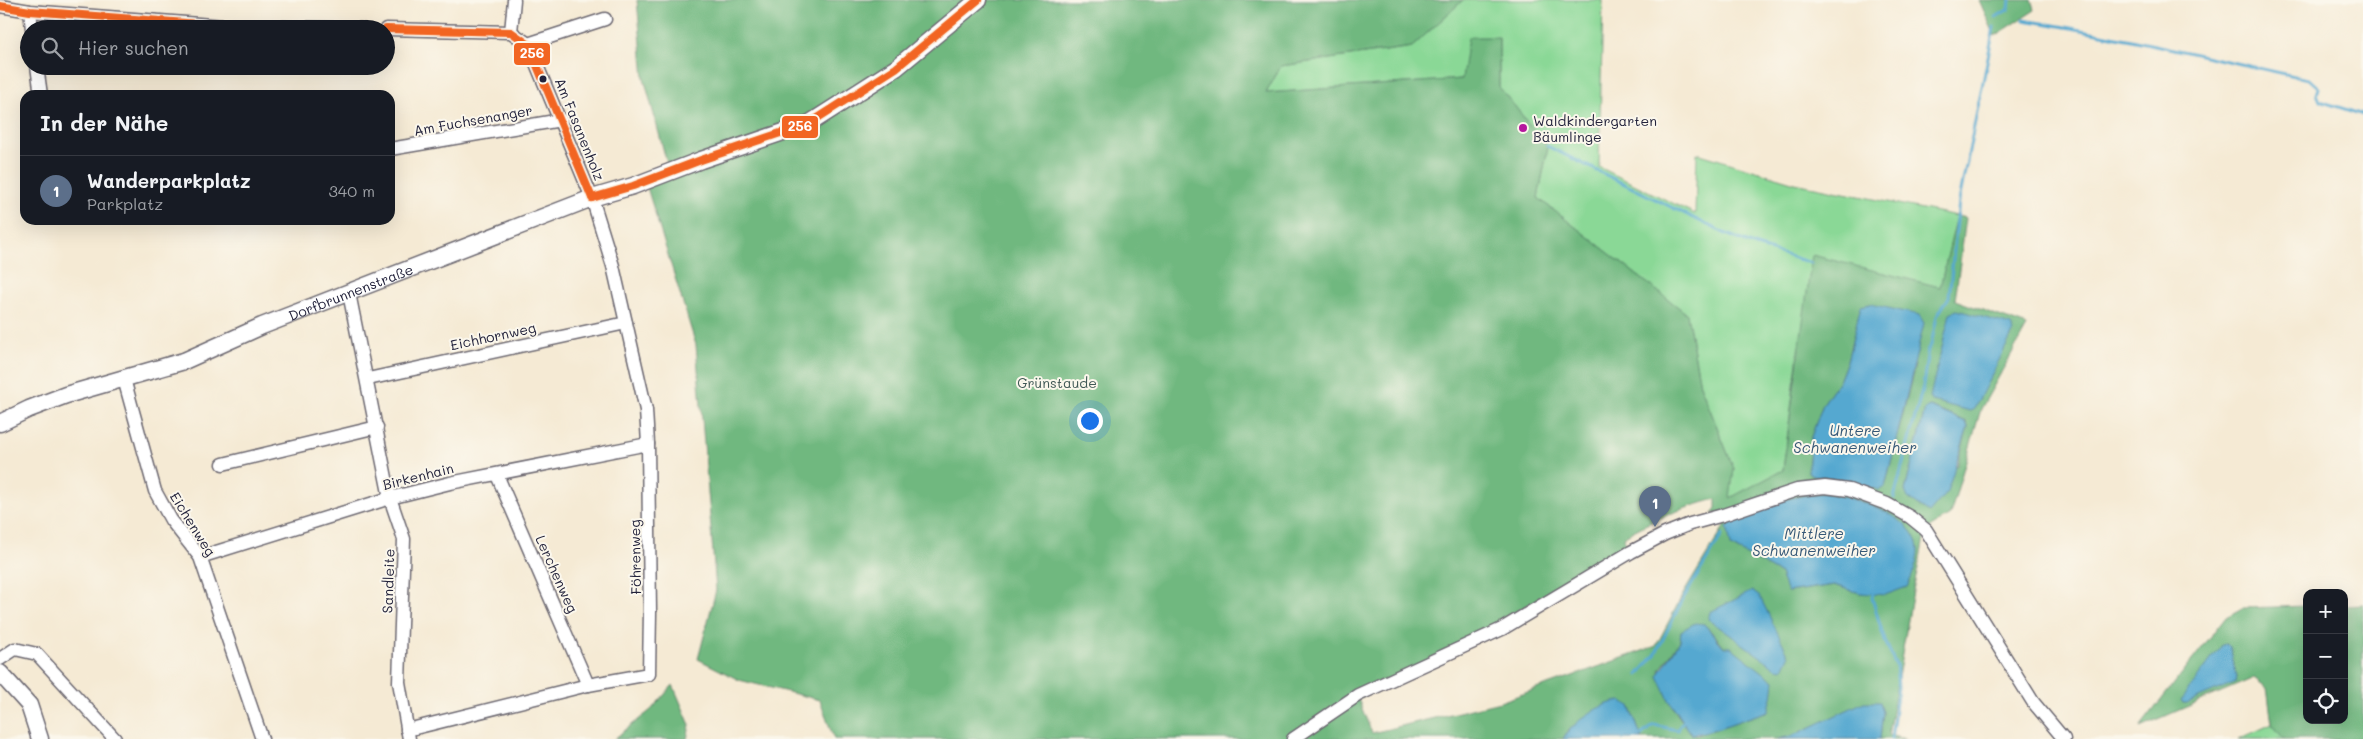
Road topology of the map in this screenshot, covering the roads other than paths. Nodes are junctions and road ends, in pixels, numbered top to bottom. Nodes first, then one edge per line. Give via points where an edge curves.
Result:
1 (514, 0) edge
2 (978, 0) edge
3 (0, 6) edge
4 (30, 11) junction
5 (31, 20) edge
6 (146, 20) edge
7 (605, 20) dead end
8 (395, 29) edge
9 (512, 32) junction
10 (528, 44) junction
11 (38, 75) edge
12 (40, 90) edge
13 (561, 120) junction
14 (395, 148) edge
15 (592, 198) junction
16 (349, 293) junction
17 (626, 323) junction
18 (368, 379) junction
19 (124, 380) junction
20 (0, 423) edge
21 (377, 427) junction
22 (648, 444) junction
23 (223, 464) dead end
24 (497, 475) junction
25 (390, 498) junction
26 (200, 557) junction
27 (0, 659) edge
28 (0, 673) edge
29 (588, 685) junction
30 (408, 735) edge
31 (40, 739) edge
32 (115, 739) edge
33 (262, 739) edge
34 (1293, 739) edge
35 (2064, 739) edge

1 - 9 street
2 - 15 street, Dorfbrunnenstraße via 896,68 810,123
3 - 4 street
4 - 5 street
4 - 6 street
7 - 10 street
8 - 9 street
9 - 10 street, Am Fasanenholz
10 - 13 street, Am Fasanenholz
11 - 12 street
13 - 14 street, Am Fuchsenanger
13 - 15 street, Am Fasanenholz
15 - 16 street, Dorfbrunnenstraße
15 - 17 street, Föhrenweg
16 - 18 street, Sandleite
16 - 19 street, Dorfbrunnenstraße via 262,326 184,361
17 - 18 street, Eichhornweg
17 - 22 street, Föhrenweg via 646,410
18 - 21 street, Sandleite
19 - 20 street, Dorfbrunnenstraße via 66,395
19 - 26 street, Eichenweg via 155,490 171,520
21 - 23 street
21 - 25 street, Sandleite
22 - 24 street, Birkenhain
22 - 29 street, Föhrenweg via 649,674
24 - 25 street, Birkenhain
24 - 29 street, Lerchenweg
25 - 26 street, Birkenhain
25 - 30 street, Sandleite via 404,539 399,682
26 - 33 street, Eichenweg
27 - 32 street via 15,649 37,654
28 - 31 street via 29,705
29 - 30 street, Föhrenweg
34 - 35 street via 1358,695 1502,629 1665,534 1797,490 1825,487 1849,490 1887,504 1926,530 2033,702

